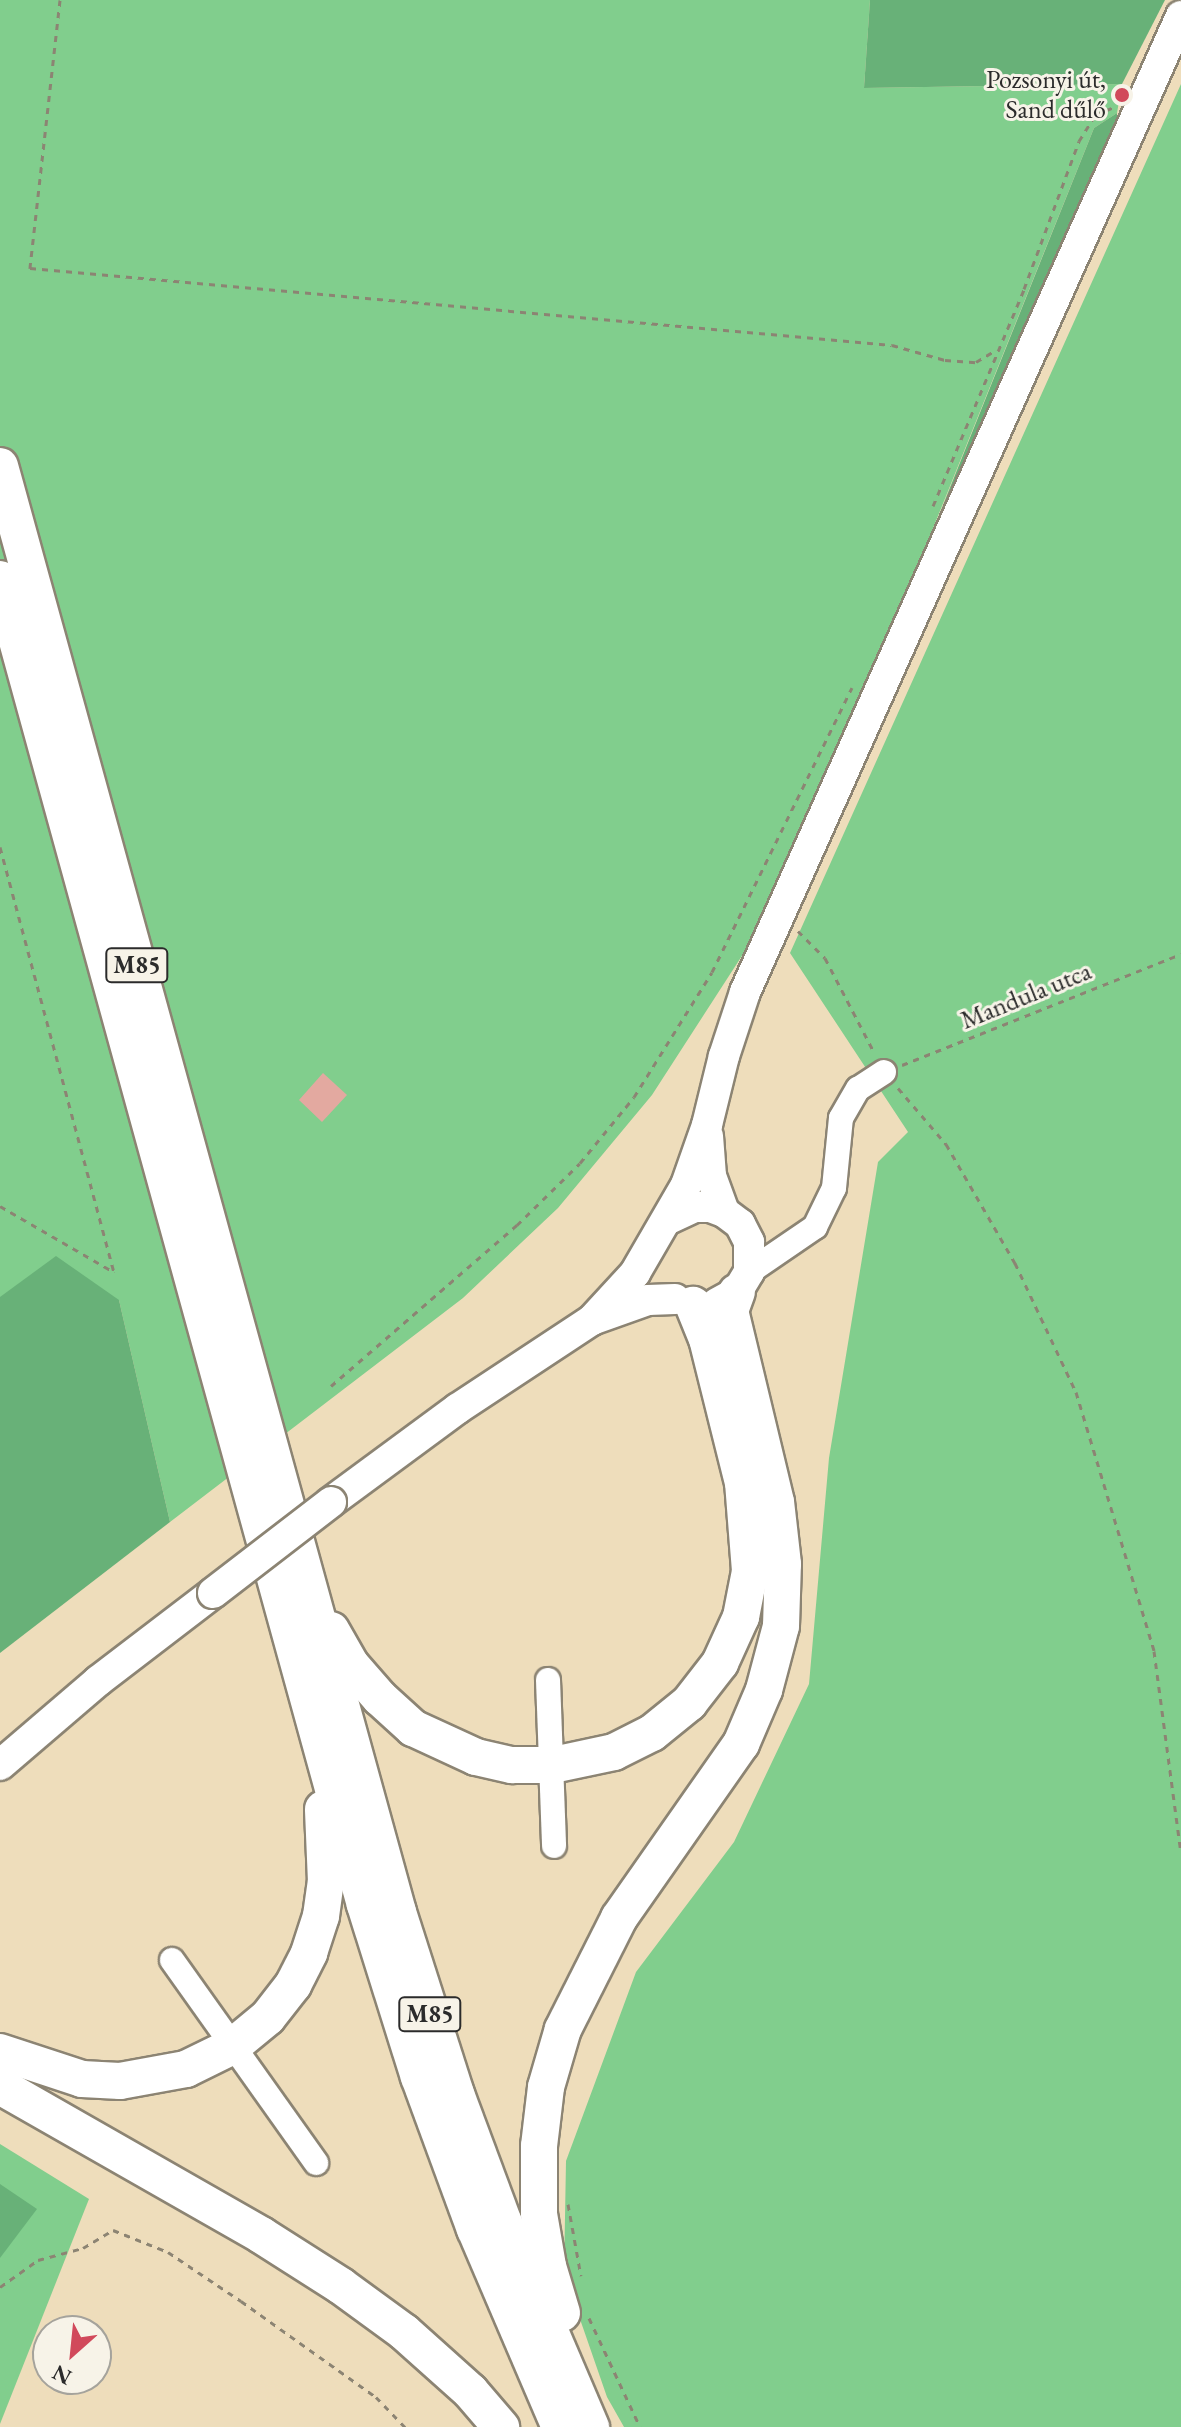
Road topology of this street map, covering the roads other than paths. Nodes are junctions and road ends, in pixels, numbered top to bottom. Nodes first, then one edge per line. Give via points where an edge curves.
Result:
1 (1181, 16) edge
2 (0, 466) edge
3 (0, 579) edge
4 (884, 1072) road end
5 (707, 1125) junction
6 (724, 1212) junction
7 (661, 1231) junction
8 (745, 1269) junction
9 (684, 1302) junction
10 (592, 1320) junction
11 (308, 1592) junction
12 (548, 1680) dead end
13 (321, 1748) junction
14 (0, 1765) edge
15 (553, 1765) junction
16 (554, 1846) dead end
17 (172, 1960) dead end
18 (233, 2046) junction
19 (0, 2052) edge
20 (0, 2086) edge
21 (316, 2163) dead end
22 (580, 2426) edge
23 (501, 2427) edge

1 - 5 main road via 745,992
2 - 11 highway, M85
3 - 13 highway, M85
4 - 8 lane via 849,1100 841,1118 834,1188 815,1227 798,1242
5 - 6 main road via 711,1176
5 - 7 main road
6 - 7 main road via 695,1207
6 - 8 main road via 740,1224
7 - 9 main road via 655,1275
7 - 10 main road via 635,1273
8 - 9 main road via 724,1301
8 - 22 highway via 730,1311 776,1502 783,1564 781,1626 764,1690 741,1744 619,1918 563,2029 546,2087 539,2214
9 - 10 main road via 648,1300
9 - 15 highway via 707,1339 743,1483 750,1571 741,1617 720,1663 689,1703 652,1733 614,1752
10 - 14 main road, bridge via 457,1409 331,1502 98,1681
11 - 15 highway via 351,1665 413,1728 476,1757 512,1765
11 - 22 highway, M85 via 398,1912 456,2094
12 - 15 lane
13 - 18 highway via 326,1882 321,1916 293,1985 268,2017
13 - 22 highway, M85 via 419,2077 475,2229
15 - 16 lane
17 - 18 lane
18 - 19 highway via 186,2069 120,2081 82,2079
18 - 21 lane
20 - 23 highway via 341,2286 404,2332 470,2391

